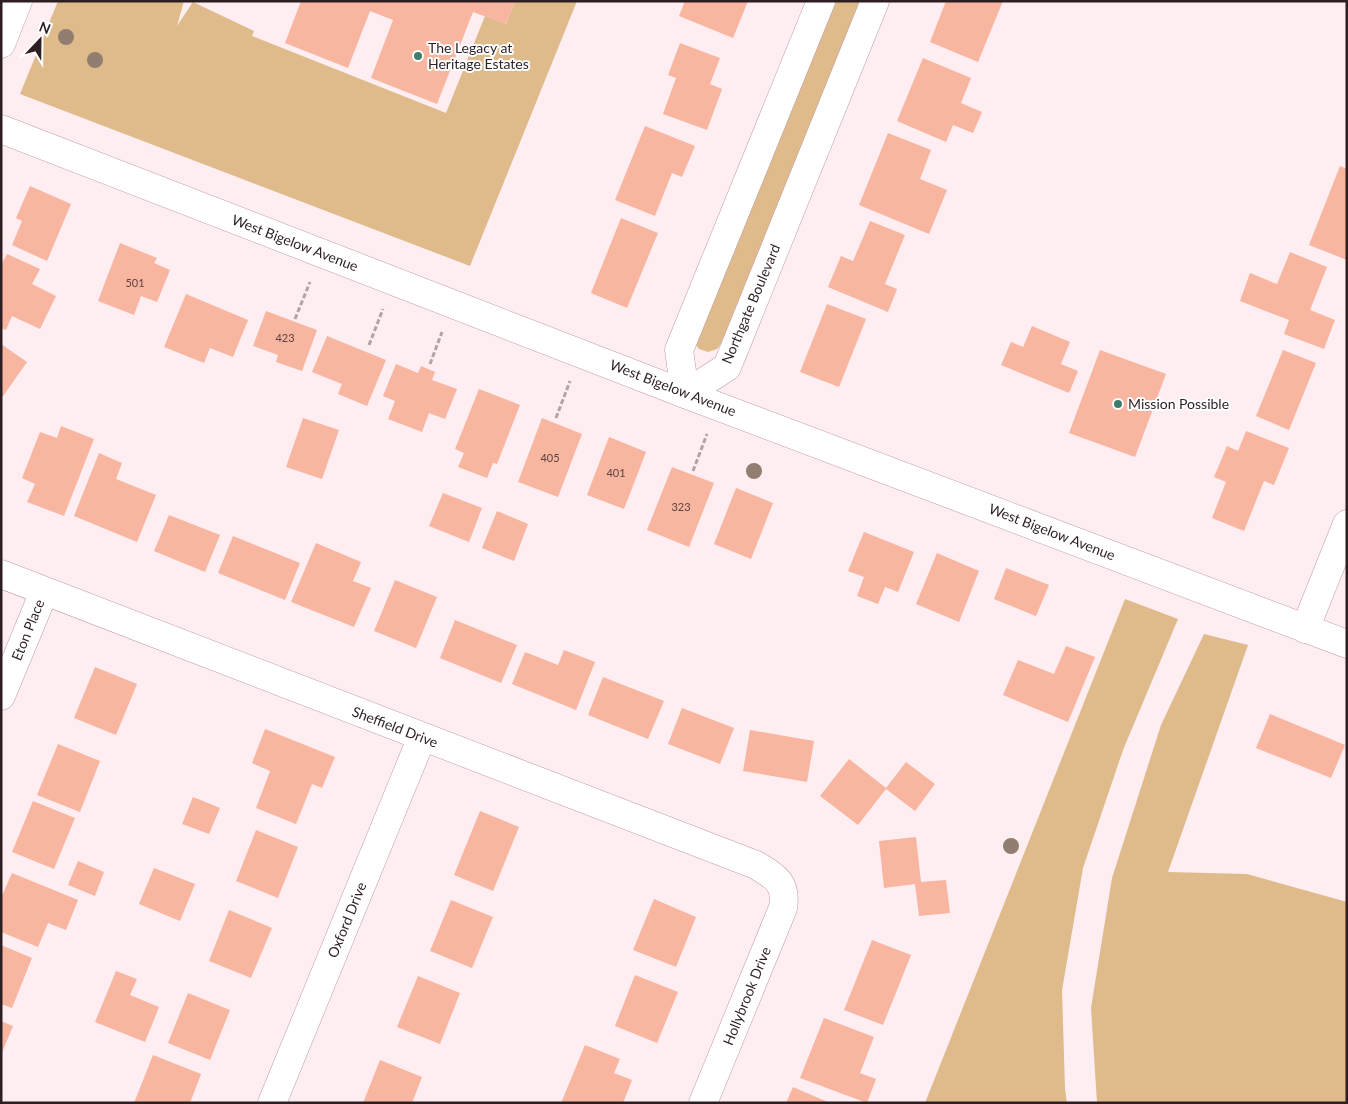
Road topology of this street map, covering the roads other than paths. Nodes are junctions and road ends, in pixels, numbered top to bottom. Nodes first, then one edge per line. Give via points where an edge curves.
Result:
1 (18, 1) edge
2 (821, 1) edge
3 (876, 1) edge
4 (1, 44) edge
5 (1, 129) edge
6 (685, 394) junction
7 (1347, 524) edge
8 (1, 574) edge
9 (44, 592) junction
10 (1305, 629) junction
11 (1347, 644) edge
12 (1, 696) edge
13 (422, 737) junction
14 (783, 887) joint
15 (272, 1103) edge
16 (703, 1103) edge

1 - 4 street
2 - 6 street via 679,350
3 - 6 street, Northgate Boulevard via 727,367
5 - 6 street, West Bigelow Avenue
6 - 10 street, West Bigelow Avenue
7 - 10 street
8 - 9 street, Sheffield Drive
9 - 12 street, Eton Place
9 - 13 street, Sheffield Drive
10 - 11 street, West Bigelow Avenue
13 - 14 street, Sheffield Drive via 756,865 773,875
13 - 15 street, Oxford Drive
14 - 16 street, Hollybrook Drive via 783,908

